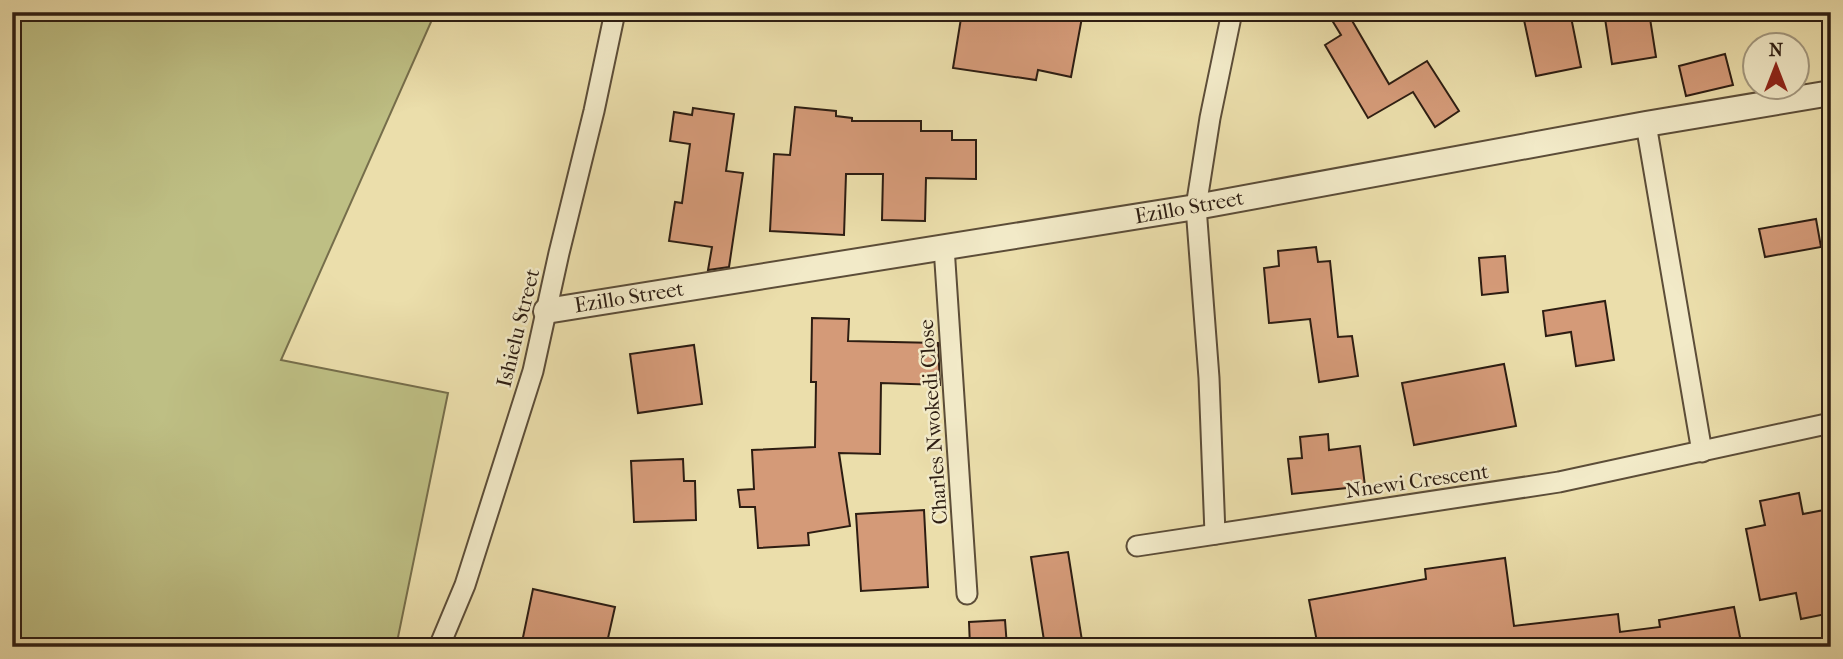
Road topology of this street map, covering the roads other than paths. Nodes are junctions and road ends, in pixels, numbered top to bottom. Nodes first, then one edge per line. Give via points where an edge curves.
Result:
1 (615, 12) edge
2 (1232, 12) edge
3 (1831, 93) edge
4 (1646, 124) junction
5 (1195, 207) junction
6 (944, 247) junction
7 (546, 311) junction
8 (1831, 423) edge
9 (1702, 452) junction
10 (1215, 534) junction
11 (1138, 546) dead end
12 (967, 594) dead end
13 (439, 647) edge

1 - 7 street, Ishielu Street
2 - 5 street
3 - 4 street, Ezillo Street
4 - 5 street, Ezillo Street
4 - 9 street
5 - 6 street, Ezillo Street
5 - 10 street via 1209,378
6 - 7 street, Ezillo Street
6 - 12 street, Charles Nwokedi Close
7 - 13 street, Ishielu Street via 533,371 465,585
8 - 9 street, Nnewi Crescent
9 - 10 street, Nnewi Crescent via 1559,482
10 - 11 street, Nnewi Crescent

